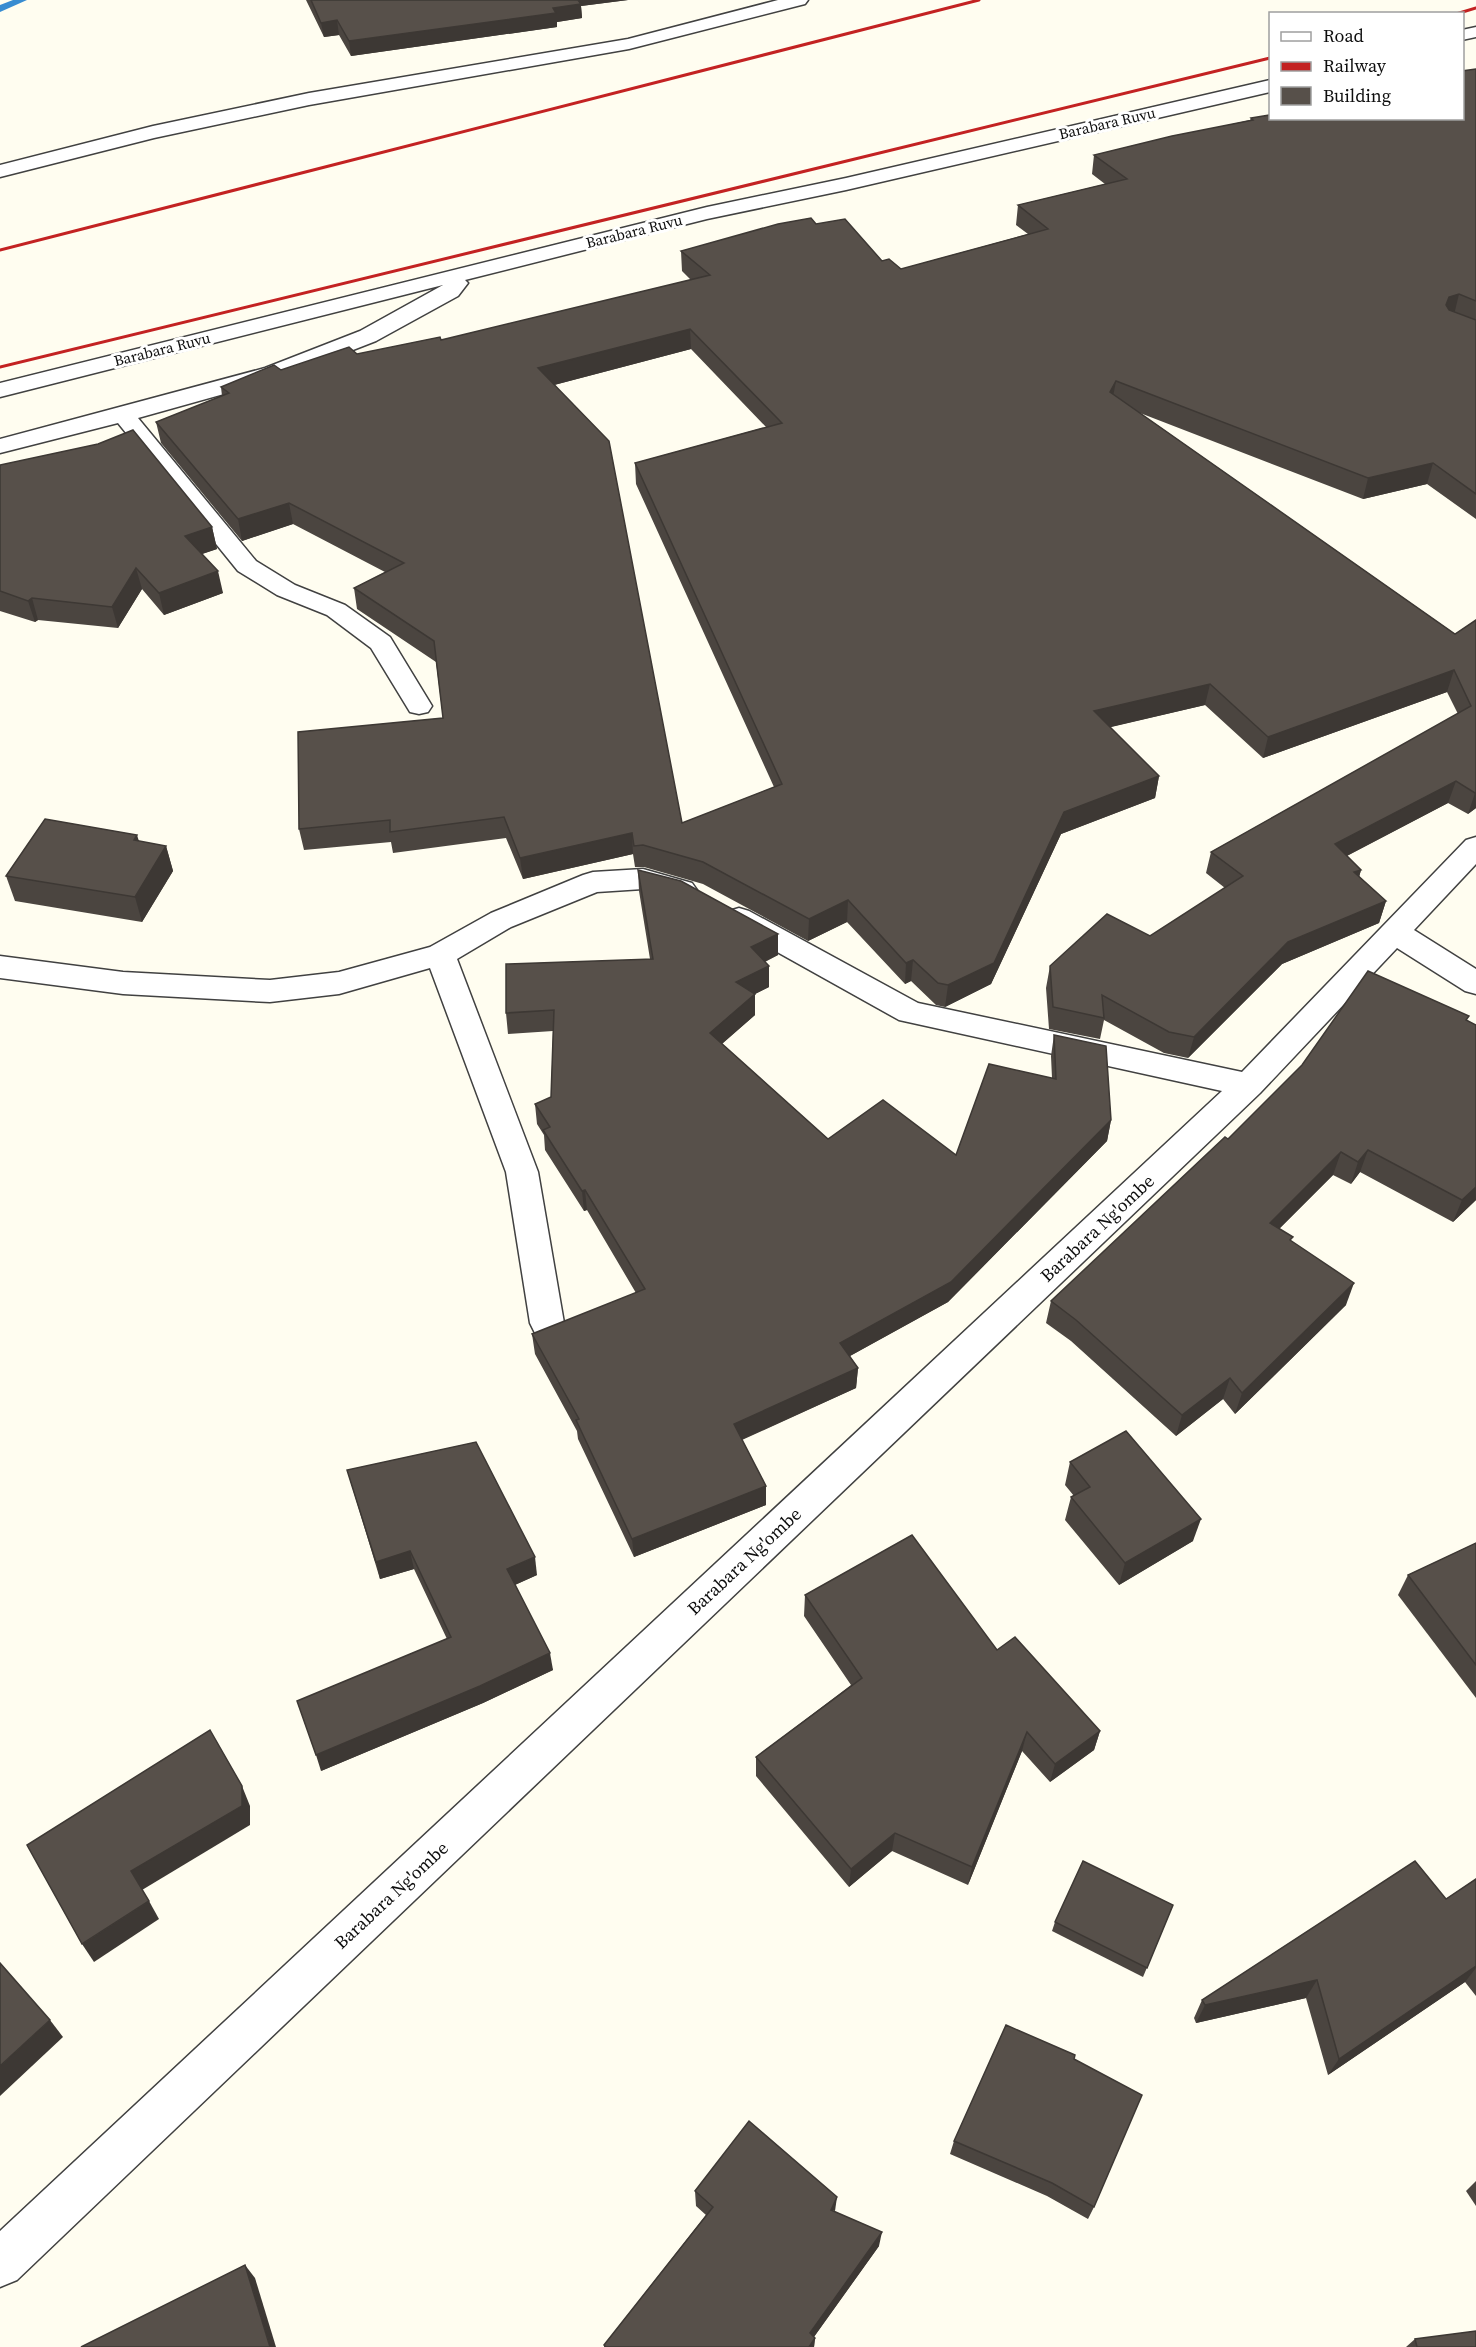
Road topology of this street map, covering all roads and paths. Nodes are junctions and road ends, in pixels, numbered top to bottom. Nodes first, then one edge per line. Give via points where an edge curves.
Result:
1 (799, 0) edge
2 (1269, 86) edge
3 (0, 171) edge
4 (466, 272) junction
5 (0, 390) edge
6 (123, 415) junction
7 (0, 446) edge
8 (419, 706) dead end
9 (1476, 847) edge
10 (1396, 933) junction
11 (440, 955) junction
12 (0, 967) edge
13 (1476, 983) edge
14 (1248, 1085) junction
15 (546, 1323) dead end
16 (0, 2264) edge

1 - 3 street via 629,44 309,99 153,132
2 - 4 street, Barabara Ruvu via 707,213
4 - 5 street, Barabara Ruvu
4 - 6 street via 450,291 368,336 273,373
6 - 7 street
6 - 8 street via 247,566 285,590 336,610 381,643
9 - 10 street, Barabara Ng'ombe
10 - 13 street
10 - 14 street, Barabara Ng'ombe
11 - 12 street via 339,983 270,991 123,983
11 - 14 street via 501,920 593,882 643,879 692,892 910,1012
11 - 15 street via 522,1172
14 - 16 street, Barabara Ng'ombe

